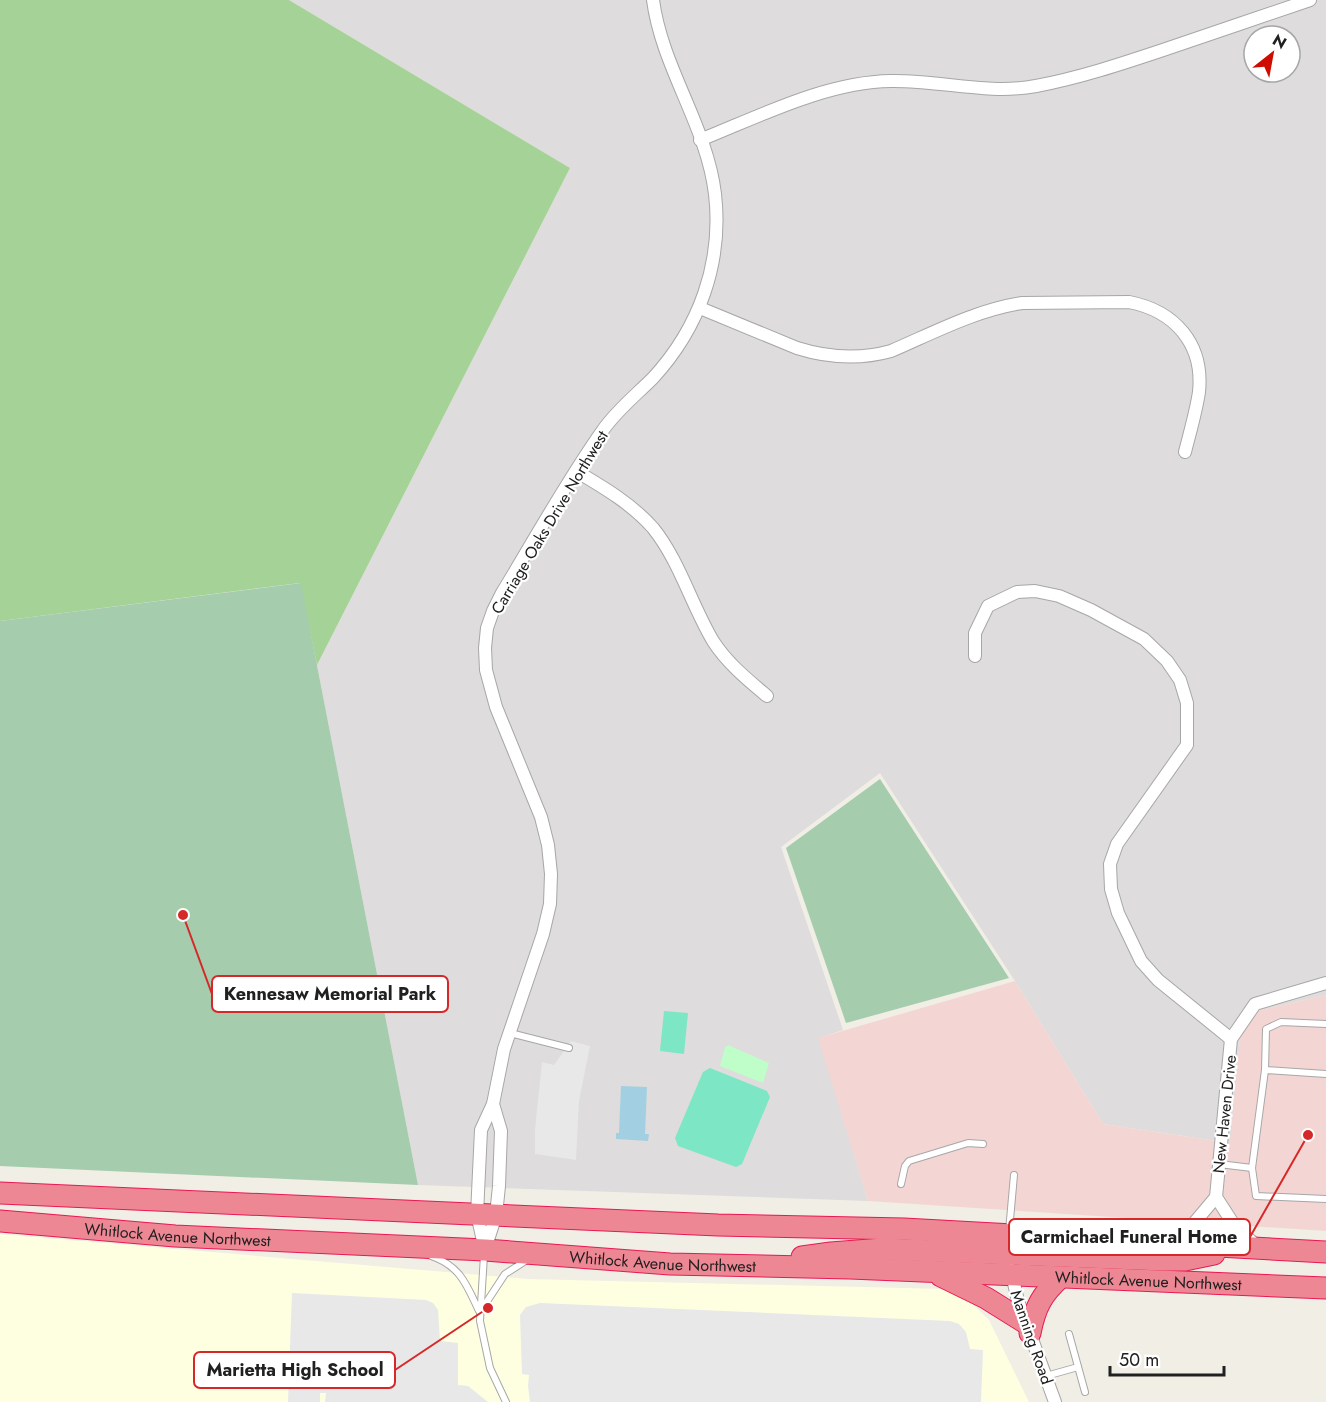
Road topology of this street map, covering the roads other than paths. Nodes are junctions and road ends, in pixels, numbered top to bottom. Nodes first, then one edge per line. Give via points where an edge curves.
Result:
1 (653, 0) edge
2 (1310, 0) edge
3 (700, 140) junction
4 (700, 308) junction
5 (1185, 452) dead end
6 (576, 471) junction
7 (975, 656) dead end
8 (767, 696) dead end
9 (1326, 983) edge
10 (1326, 1024) edge
11 (510, 1033) junction
12 (1231, 1039) junction
13 (568, 1048) dead end
14 (1264, 1070) junction
15 (1326, 1074) edge
16 (493, 1104) junction
17 (982, 1144) dead end
18 (1220, 1164) junction
19 (1252, 1168) junction
20 (1014, 1175) dead end
21 (901, 1184) dead end
22 (0, 1192) edge
23 (1216, 1197) junction
24 (1326, 1199) edge
25 (487, 1215) junction
26 (0, 1221) edge
27 (1166, 1244) junction
28 (396, 1247) junction
29 (1234, 1248) junction
30 (485, 1250) junction
31 (1262, 1250) junction
32 (1326, 1252) edge
33 (543, 1254) junction
34 (1010, 1255) junction
35 (766, 1266) junction
36 (926, 1271) junction
37 (1061, 1277) junction
38 (1326, 1288) edge
39 (480, 1312) junction
40 (1028, 1328) junction
41 (1069, 1334) dead end
42 (1078, 1367) junction
43 (1046, 1376) junction
44 (1085, 1392) dead end
45 (506, 1402) edge
46 (1055, 1402) edge

1 - 3 street, Carriage Oaks Drive Northwest via 660,33
2 - 3 street via 1057,82 998,89 871,82 814,95
3 - 4 street, Carriage Oaks Drive Northwest via 712,178 717,221 713,261
4 - 5 street via 797,348 851,357 891,351 1007,305 1144,305 1176,323 1195,356 1199,392
4 - 6 street, Carriage Oaks Drive Northwest via 672,355 604,428
6 - 8 street via 626,503 653,528 723,656
6 - 11 street, Carriage Oaks Drive Northwest via 502,593 487,628 484,648 488,684 541,817 551,874 543,934
7 - 12 street via 975,633 988,606 1017,592 1035,591 1091,610 1144,639 1167,661 1187,703 1187,745 1117,844 1110,864 1111,889 1142,961 1158,980
9 - 12 street, New Haven Drive via 1255,1004
10 - 14 lane via 1281,1022 1266,1029
11 - 13 lane
11 - 16 street, Carriage Oaks Drive Northwest
12 - 18 street, New Haven Drive
14 - 15 lane
14 - 19 lane
16 - 25 street via 501,1131
16 - 25 street via 482,1130
17 - 21 lane via 968,1143 909,1161
18 - 19 lane
18 - 23 street, New Haven Drive
19 - 24 lane via 1256,1196
20 - 34 lane
22 - 25 highway, Whitlock Avenue Northwest
23 - 27 street, New Haven Drive via 1189,1229
23 - 31 street, New Haven Drive via 1236,1228
25 - 30 street
25 - 30 street
25 - 34 highway, Whitlock Avenue Northwest via 894,1229
26 - 28 highway, Whitlock Avenue Northwest via 175,1236
27 - 29 highway, Whitlock Avenue Northwest
27 - 34 highway, Whitlock Avenue Northwest
28 - 30 highway, Whitlock Avenue Northwest
28 - 39 lane via 451,1264
29 - 31 highway, Whitlock Avenue Northwest
29 - 34 highway via 1185,1260
30 - 33 highway, Whitlock Avenue Northwest
30 - 39 lane
31 - 32 highway, Whitlock Avenue Northwest
33 - 35 highway, Whitlock Avenue Northwest via 670,1264
33 - 39 lane via 505,1274
34 - 35 highway via 856,1250
34 - 36 highway, Whitlock Avenue Northwest
34 - 37 highway, Whitlock Avenue Northwest
34 - 40 street, Manning Road
35 - 36 highway, Whitlock Avenue Northwest
36 - 40 highway via 970,1289
37 - 38 highway, Whitlock Avenue Northwest
37 - 40 highway via 1046,1291
39 - 45 lane via 490,1368
40 - 43 street, Manning Road
41 - 42 lane
42 - 43 lane
42 - 44 lane
43 - 46 street, Manning Road

